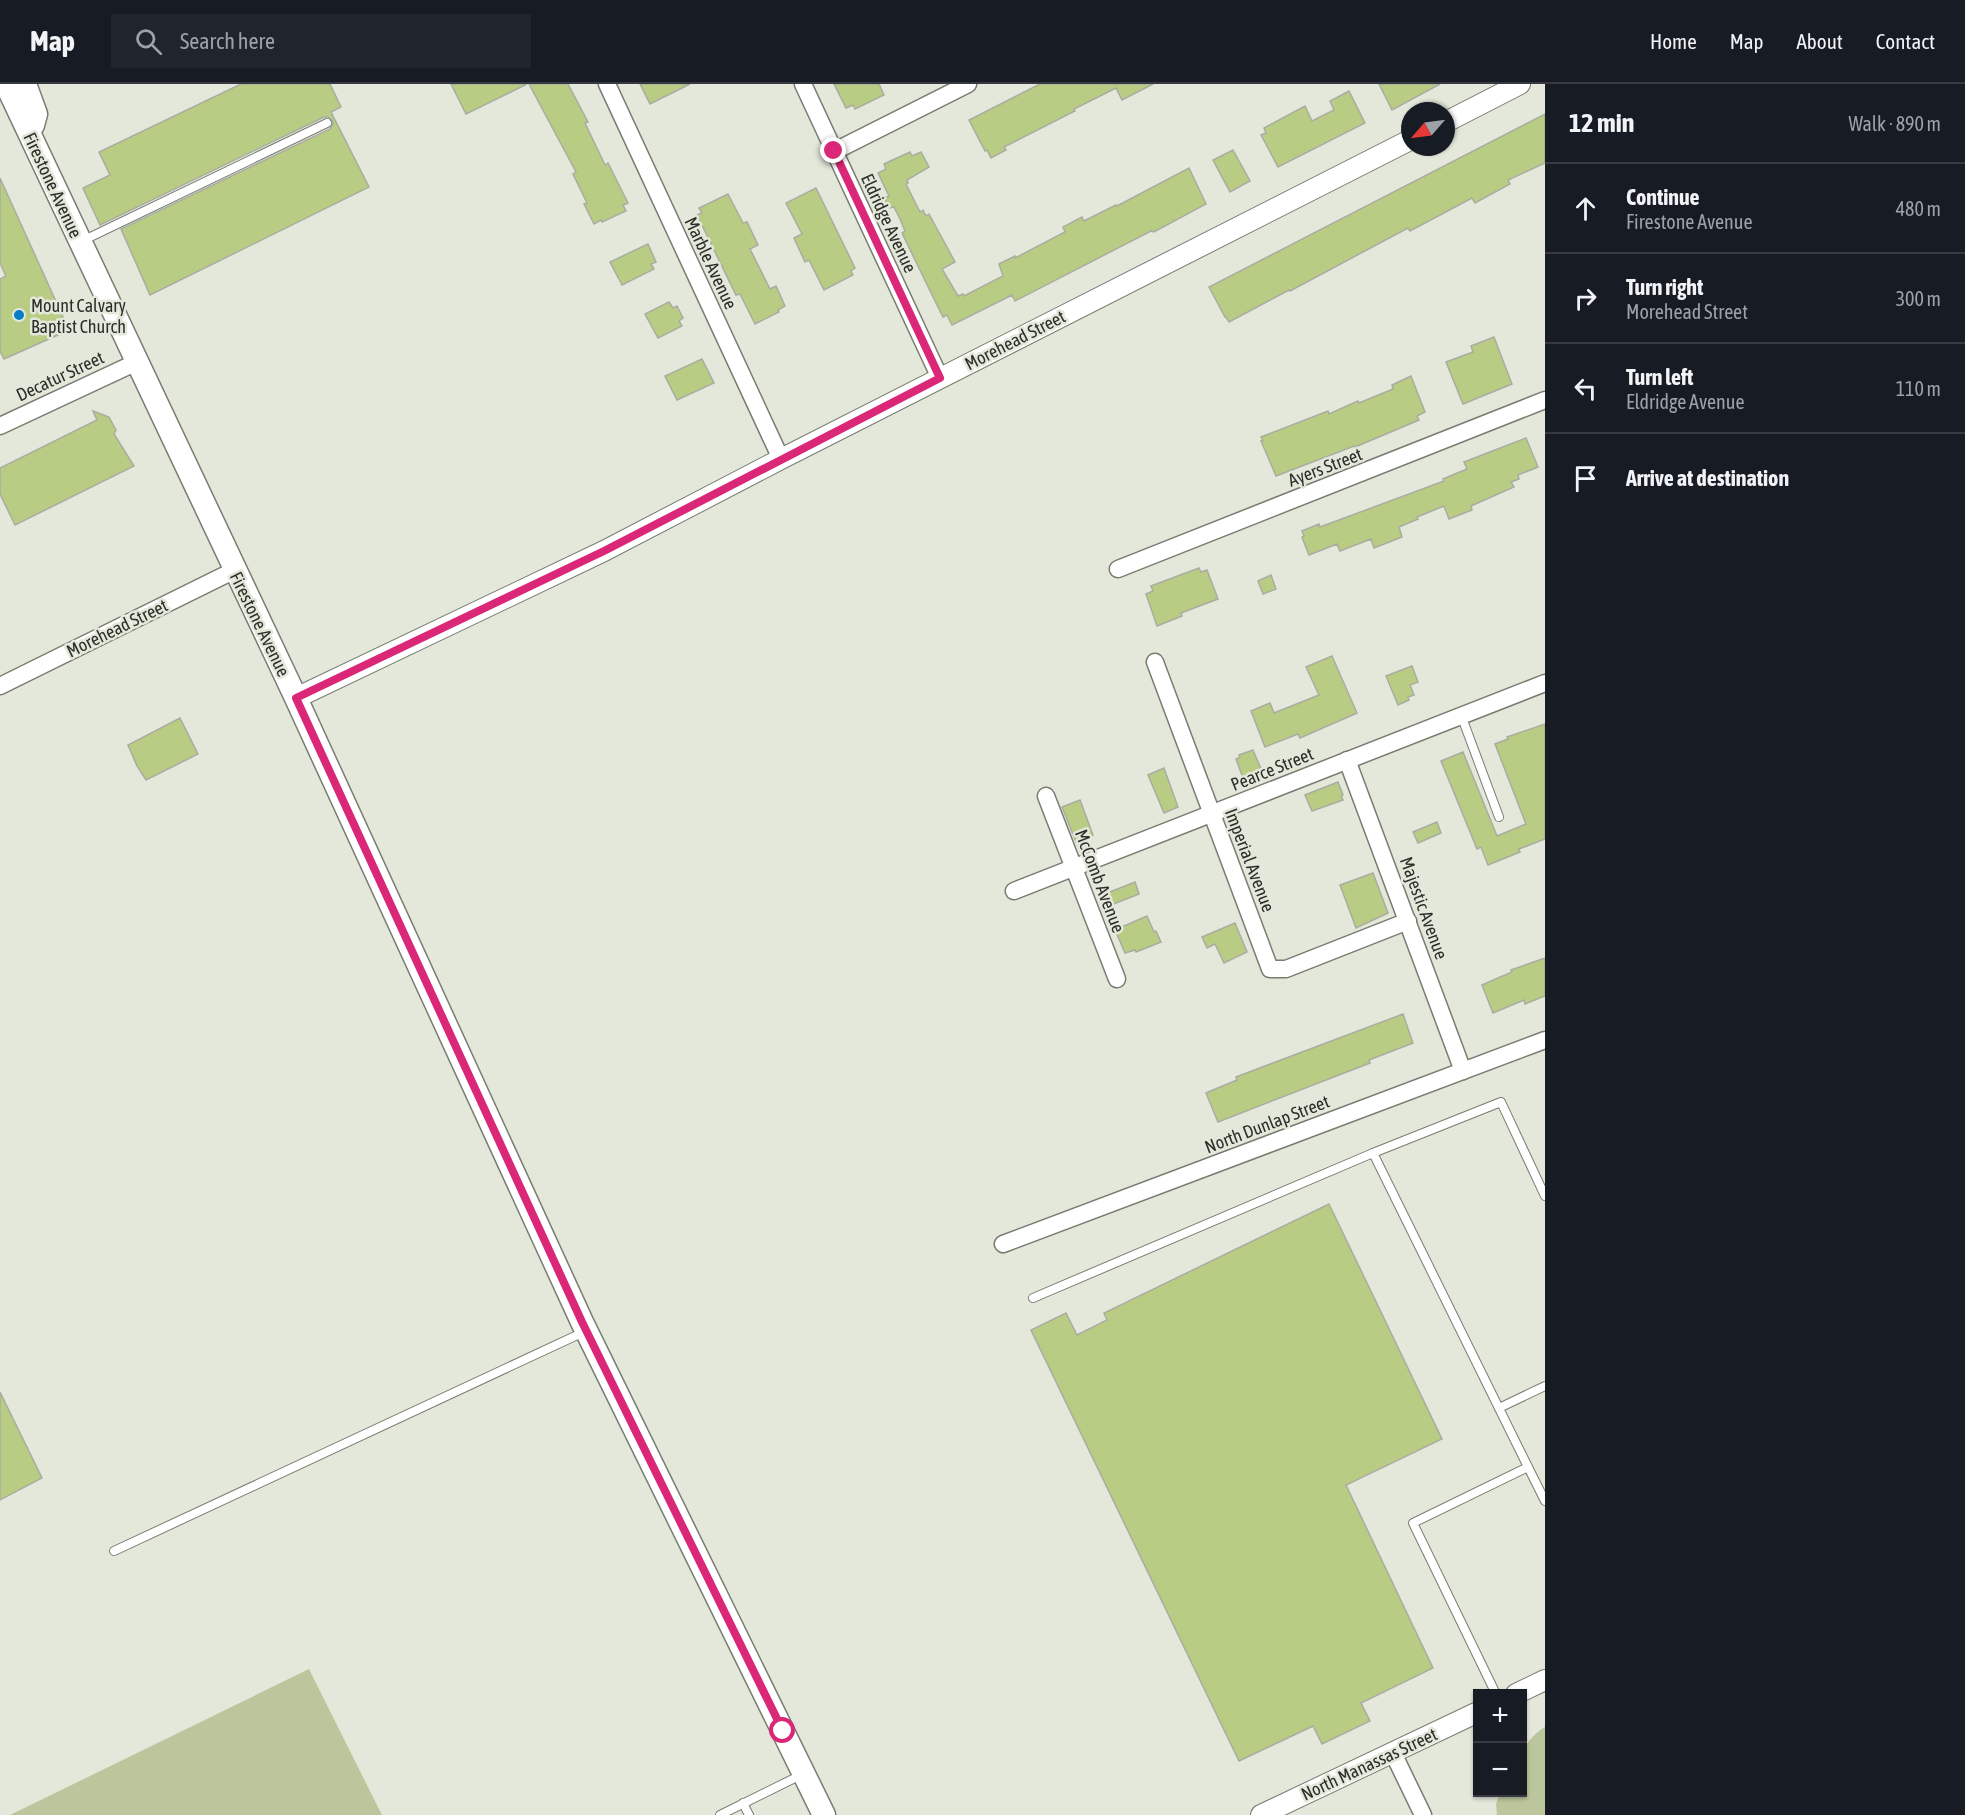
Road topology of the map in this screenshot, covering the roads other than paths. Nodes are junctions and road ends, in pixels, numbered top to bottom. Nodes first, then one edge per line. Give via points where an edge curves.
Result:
1 (6, 84) edge
2 (25, 84) edge
3 (607, 84) edge
4 (803, 84) edge
5 (968, 84) edge
6 (1520, 84) edge
7 (1455, 117) edge
8 (327, 123) dead end
9 (31, 135) junction
10 (1401, 145) edge
11 (834, 151) junction
12 (80, 242) junction
13 (137, 362) junction
14 (940, 378) junction
15 (1545, 400) edge
16 (0, 426) edge
17 (781, 459) junction
18 (1118, 569) dead end
19 (234, 570) junction
20 (1155, 662) dead end
21 (1545, 683) edge
22 (0, 686) edge
23 (296, 698) junction
24 (1461, 715) junction
25 (1347, 760) junction
26 (1046, 796) dead end
27 (1212, 813) junction
28 (1499, 817) dead end
29 (1073, 867) junction
30 (1014, 891) dead end
31 (1408, 921) junction
32 (1117, 979) dead end
33 (1545, 1040) edge
34 (1463, 1071) junction
35 (1373, 1154) junction
36 (1545, 1196) edge
37 (1003, 1244) dead end
38 (1033, 1298) dead end
39 (586, 1330) junction
40 (1545, 1386) edge
41 (1499, 1408) junction
42 (1528, 1467) junction
43 (1545, 1501) edge
44 (114, 1551) dead end
45 (1545, 1680) edge
46 (1494, 1689) edge
47 (1526, 1689) edge
48 (1473, 1714) edge
49 (1393, 1753) junction
50 (803, 1774) junction
51 (743, 1803) junction
52 (720, 1815) edge
53 (749, 1815) edge
54 (824, 1815) edge
55 (1261, 1815) edge
56 (1423, 1815) edge

1 - 9 main road, Firestone Avenue
2 - 9 main road via 36,114
3 - 17 street, Marble Avenue
4 - 11 street, Eldridge Avenue
5 - 11 street
6 - 7 street
8 - 12 lane
9 - 12 main road, Firestone Avenue
10 - 14 street, Morehead Street
11 - 14 street, Eldridge Avenue
12 - 13 main road, Firestone Avenue
13 - 16 street, Decatur Street
13 - 19 main road, Firestone Avenue
14 - 17 street, Morehead Street
15 - 18 street, Ayers Street
17 - 23 street, Morehead Street via 604,551
19 - 22 street, Morehead Street
19 - 23 main road, Firestone Avenue
20 - 27 street, Imperial Avenue
21 - 24 street, Pearce Street
23 - 39 main road, Firestone Avenue
24 - 25 street, Pearce Street
24 - 28 lane
25 - 27 street, Pearce Street
25 - 31 street, Majestic Avenue
26 - 29 street, McComb Avenue
27 - 29 street, Pearce Street
27 - 31 street, Imperial Avenue via 1270,969 1286,969
29 - 30 street, Pearce Street
29 - 32 street, McComb Avenue
31 - 34 street, Majestic Avenue
33 - 34 street, North Dunlap Street
34 - 37 street, North Dunlap Street
35 - 36 lane via 1501,1102
35 - 38 lane
35 - 41 lane
39 - 44 lane
39 - 50 main road, Firestone Avenue
40 - 41 lane
41 - 42 lane
42 - 43 lane
42 - 46 lane via 1413,1523
45 - 47 street
48 - 49 street, North Manassas Street
49 - 55 street, North Manassas Street
49 - 56 street
50 - 51 lane
50 - 54 main road, Firestone Avenue
51 - 52 lane
51 - 53 lane

